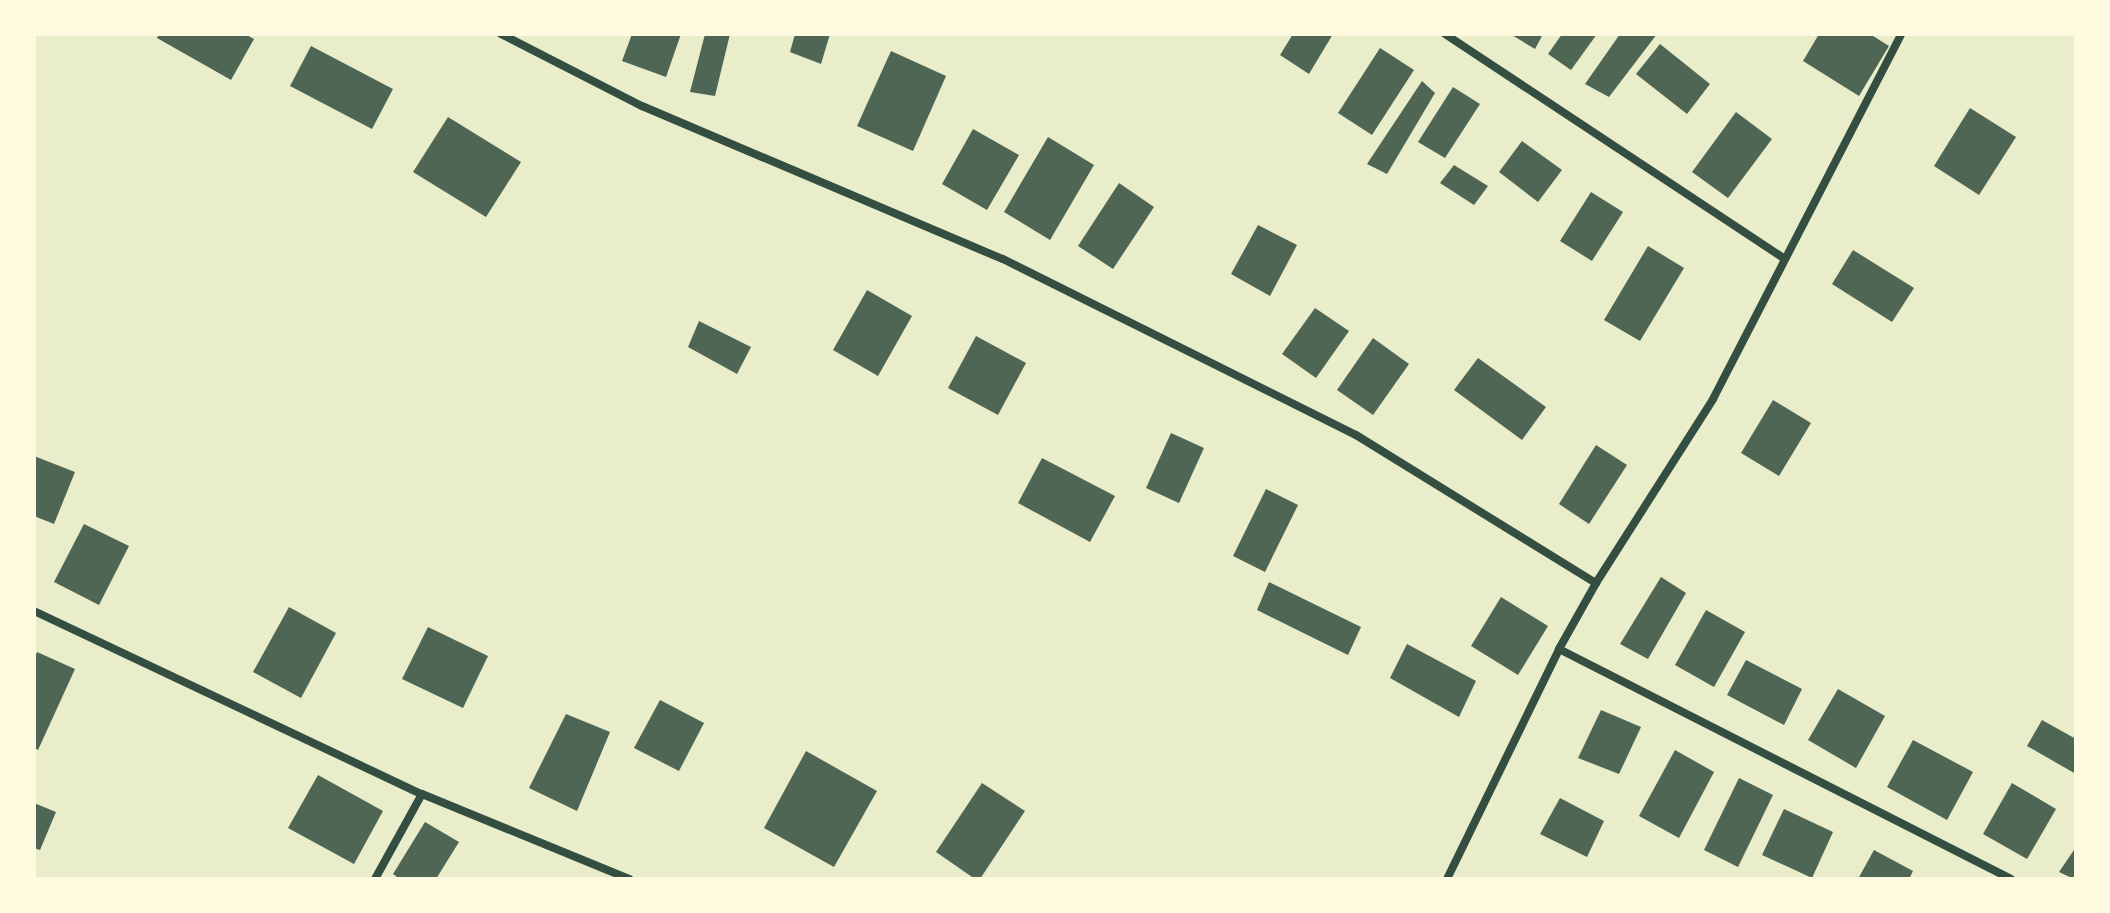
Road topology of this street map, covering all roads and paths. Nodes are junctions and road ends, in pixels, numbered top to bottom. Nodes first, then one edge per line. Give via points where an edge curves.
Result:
1 (501, 34) edge
2 (1445, 34) edge
3 (1901, 34) edge
4 (1784, 258) junction
5 (1596, 583) junction
6 (34, 611) edge
7 (1559, 649) junction
8 (422, 794) junction
9 (375, 879) edge
10 (629, 879) edge
11 (1447, 879) edge
12 (2011, 879) edge

1 - 5 street via 642,106 1003,259 1342,428
2 - 4 street
3 - 4 street
4 - 5 street via 1713,399
5 - 7 street
6 - 8 street
7 - 11 street
7 - 12 street
8 - 9 street
8 - 10 street

